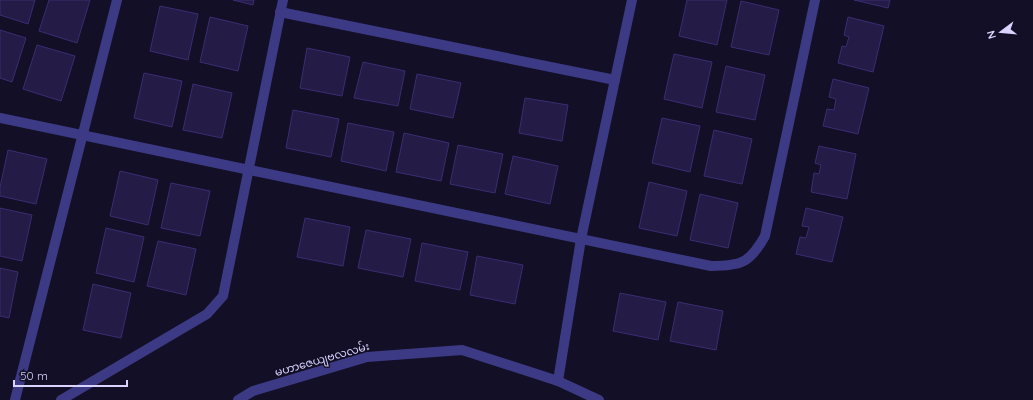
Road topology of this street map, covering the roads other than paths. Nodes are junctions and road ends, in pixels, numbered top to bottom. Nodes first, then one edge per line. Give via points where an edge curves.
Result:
1 (117, 0) edge
2 (283, 0) edge
3 (632, 0) edge
4 (815, 0) edge
5 (280, 12) junction
6 (615, 80) junction
7 (0, 118) edge
8 (83, 137) junction
9 (247, 170) junction
10 (581, 239) junction
11 (558, 381) junction
12 (15, 400) edge
13 (61, 400) edge
14 (238, 400) edge
15 (599, 400) edge

1 - 8 street
2 - 5 street
3 - 6 street
4 - 10 street via 766,236 757,251 744,263 711,266
5 - 6 street
5 - 9 street
6 - 10 street
7 - 8 street
8 - 9 street
8 - 12 street
9 - 10 street
9 - 13 street via 223,296 212,310
10 - 11 street
11 - 14 street, မဟာဇေယျဗလလမ်း via 462,350 367,357 253,391
11 - 15 street, မဟာဇေယျဗလလမ်း

